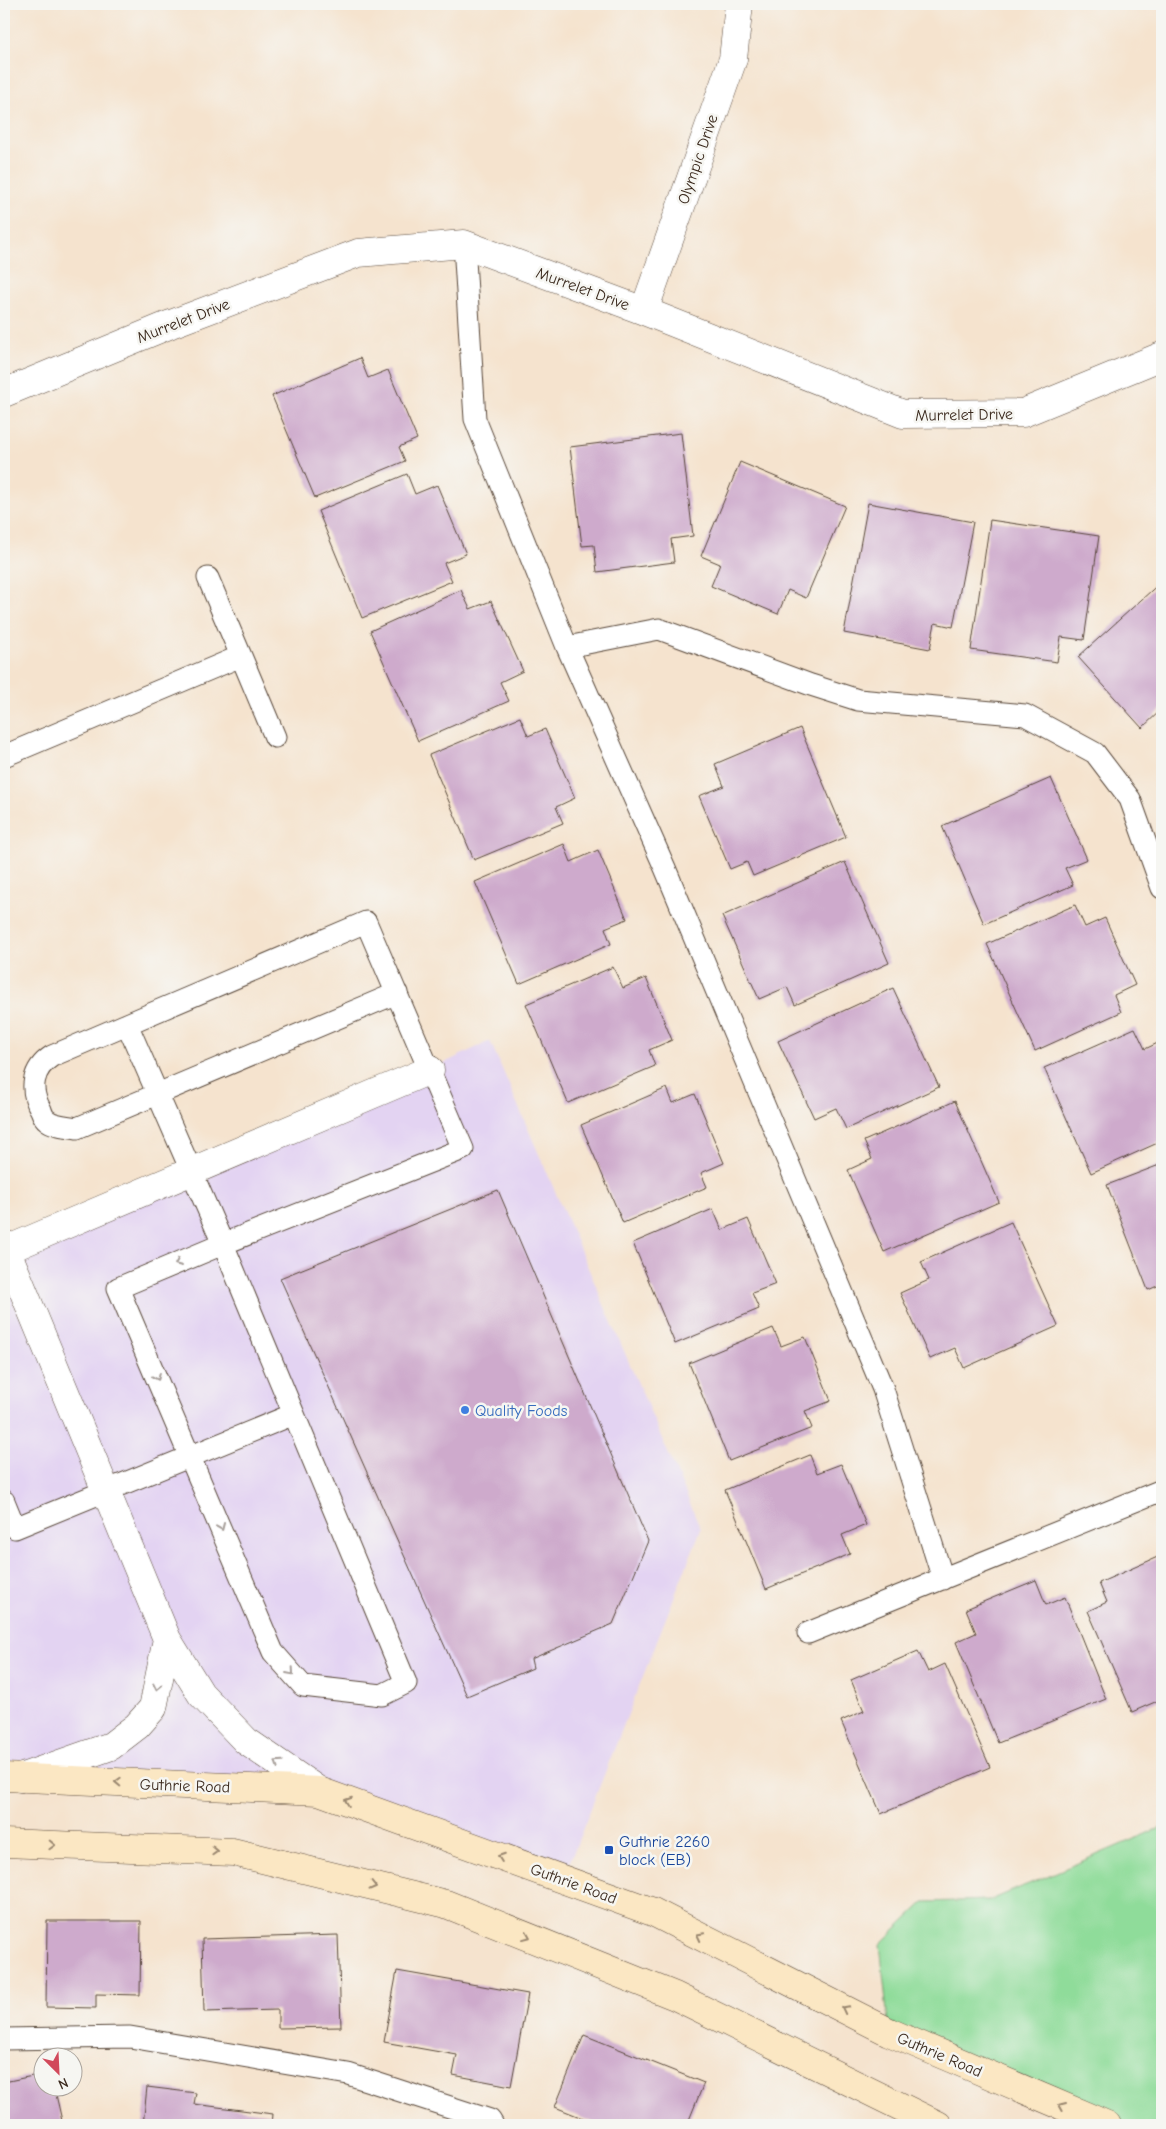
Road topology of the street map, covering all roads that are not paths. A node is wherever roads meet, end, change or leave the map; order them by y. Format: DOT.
graph roads {
  1 [pos="739,4"];
  2 [pos="464,244"];
  3 [pos="644,311"];
  4 [pos="1162,356"];
  5 [pos="4,393"];
  6 [pos="208,578"];
  7 [pos="567,647"];
  8 [pos="241,656"];
  9 [pos="275,737"];
  10 [pos="4,756"];
  11 [pos="1162,888"];
  12 [pos="397,993"];
  13 [pos="126,1024"];
  14 [pos="430,1070"];
  15 [pos="156,1094"];
  16 [pos="190,1173"];
  17 [pos="223,1244"];
  18 [pos="4,1248"];
  19 [pos="294,1414"];
  20 [pos="191,1456"];
  21 [pos="1162,1490"];
  22 [pos="104,1491"];
  23 [pos="4,1501"];
  24 [pos="943,1579"];
  25 [pos="808,1633"];
  26 [pos="167,1639"];
  27 [pos="12,1778"];
  28 [pos="319,1790"];
  29 [pos="4,1843"];
  30 [pos="4,2039"];
  31 [pos="493,2125"];
  32 [pos="938,2125"];
  33 [pos="1107,2125"];
  1 -- 3 [label="street, Olympic Drive"];
  2 -- 3 [label="street, Murrelet Drive"];
  2 -- 5 [label="street, Murrelet Drive"];
  2 -- 7 [label="lane"];
  3 -- 4 [label="street, Murrelet Drive"];
  6 -- 8 [label="lane"];
  7 -- 11 [label="lane"];
  7 -- 24 [label="lane"];
  8 -- 9 [label="lane"];
  8 -- 10 [label="lane"];
  12 -- 13 [label="lane"];
  12 -- 14 [label="lane"];
  12 -- 15 [label="lane"];
  13 -- 15 [label="lane"];
  13 -- 15 [label="lane"];
  14 -- 16 [label="street"];
  14 -- 17 [label="lane"];
  15 -- 16 [label="lane"];
  16 -- 17 [label="lane"];
  16 -- 18 [label="street"];
  17 -- 19 [label="lane"];
  17 -- 20 [label="lane, one-way"];
  18 -- 22 [label="street"];
  19 -- 20 [label="lane"];
  20 -- 19 [label="lane, one-way"];
  20 -- 22 [label="lane"];
  21 -- 24 [label="lane"];
  22 -- 23 [label="lane"];
  22 -- 26 [label="street"];
  24 -- 25 [label="lane"];
  26 -- 27 [label="street, one-way"];
  28 -- 26 [label="street, one-way"];
  28 -- 27 [label="main road, Guthrie Road, one-way"];
  33 -- 28 [label="main road, Guthrie Road, one-way"];
  29 -- 32 [label="main road, one-way"];
  30 -- 31 [label="lane"];
}
